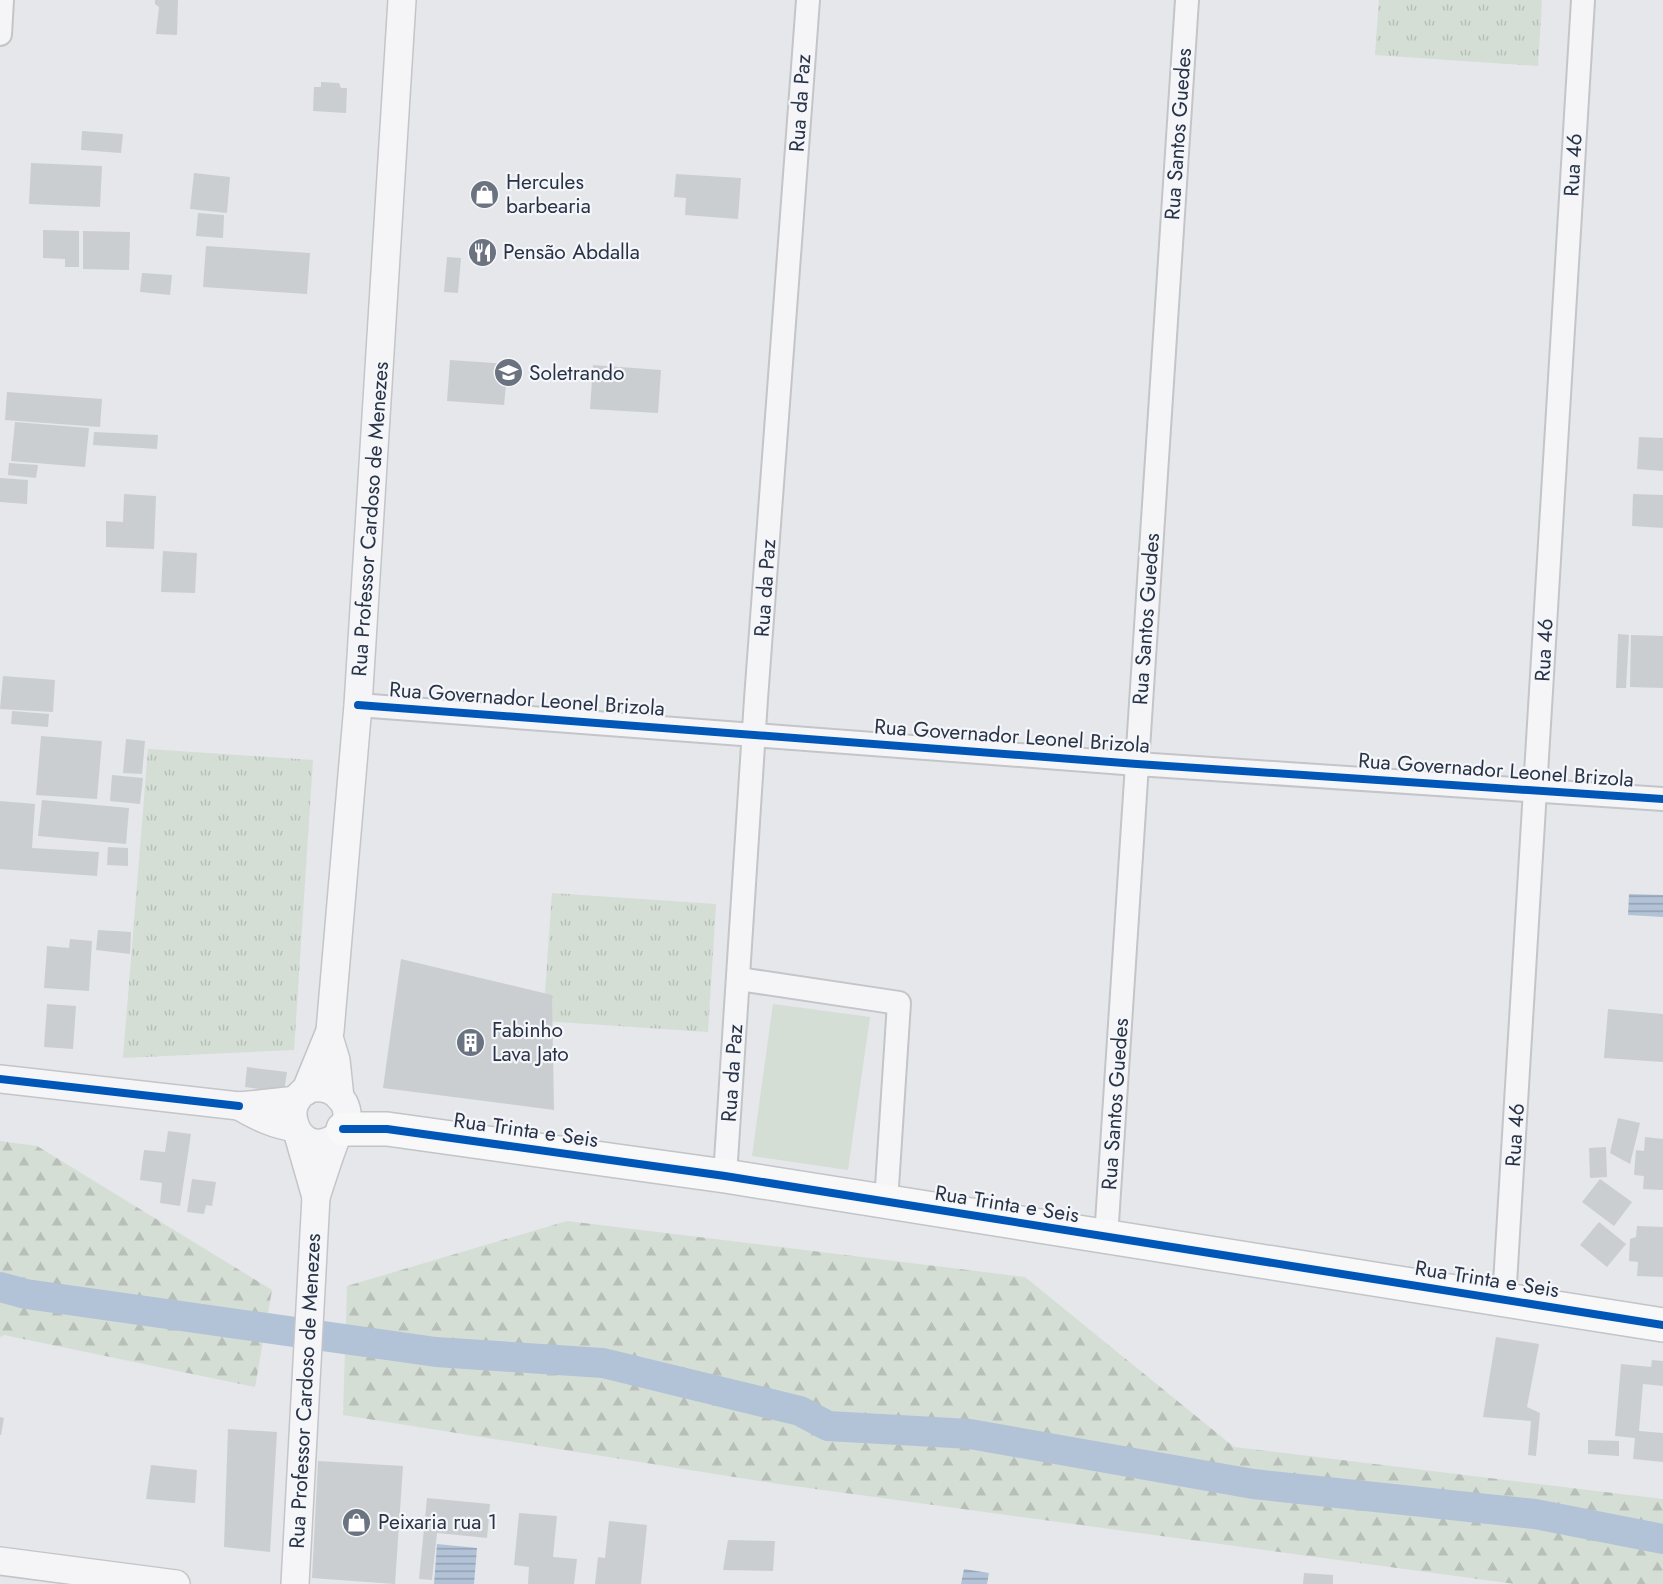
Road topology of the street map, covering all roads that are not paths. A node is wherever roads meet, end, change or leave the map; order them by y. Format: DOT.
graph roads {
  1 [pos="2,0"];
  2 [pos="402,0"];
  3 [pos="808,0"];
  4 [pos="1187,0"];
  5 [pos="1583,0"];
  6 [pos="0,34"];
  7 [pos="358,705"];
  8 [pos="754,734"];
  9 [pos="1137,764"];
  10 [pos="1536,792"];
  11 [pos="1663,799"];
  12 [pos="739,979"];
  13 [pos="329,1036"];
  14 [pos="0,1079"];
  15 [pos="301,1096"];
  16 [pos="239,1106"];
  17 [pos="340,1121"];
  18 [pos="296,1130"];
  19 [pos="725,1176"];
  20 [pos="316,1197"];
  21 [pos="886,1202"];
  22 [pos="1106,1238"];
  23 [pos="1504,1300"];
  24 [pos="1663,1325"];
  25 [pos="0,1561"];
  26 [pos="176,1584"];
  27 [pos="295,1584"];
  1 -- 6 [label="street"];
  2 -- 7 [label="street, Rua Professor Cardoso de Menezes"];
  3 -- 8 [label="street, Rua da Paz"];
  4 -- 9 [label="street, Rua Santos Guedes"];
  5 -- 10 [label="street, Rua 46"];
  7 -- 8 [label="street, Rua Governador Leonel Brizola"];
  7 -- 13 [label="street, Rua Professor Cardoso de Menezes"];
  8 -- 9 [label="street, Rua Governador Leonel Brizola"];
  8 -- 12 [label="street, Rua da Paz"];
  9 -- 10 [label="street, Rua Governador Leonel Brizola"];
  9 -- 22 [label="street, Rua Santos Guedes"];
  10 -- 11 [label="street, Rua Governador Leonel Brizola"];
  10 -- 23 [label="street, Rua 46"];
  12 -- 19 [label="street, Rua da Paz"];
  12 -- 21 [label="street"];
  13 -- 15 [label="street, Rua Professor Cardoso de Menezes"];
  13 -- 17 [label="street, Rua Professor Cardoso de Menezes"];
  14 -- 16 [label="street"];
  15 -- 16 [label="street"];
  15 -- 17 [label="street"];
  15 -- 18 [label="street, Rua Professor Cardoso de Menezes"];
  16 -- 18 [label="street"];
  17 -- 18 [label="street"];
  17 -- 19 [label="main road, Rua Trinta e Seis"];
  17 -- 20 [label="street, Rua Professor Cardoso de Menezes"];
  18 -- 20 [label="street, Rua Professor Cardoso de Menezes"];
  19 -- 21 [label="main road, Rua Trinta e Seis"];
  20 -- 27 [label="street, Rua Professor Cardoso de Menezes"];
  21 -- 22 [label="main road, Rua Trinta e Seis"];
  22 -- 23 [label="main road, Rua Trinta e Seis"];
  23 -- 24 [label="main road, Rua Trinta e Seis"];
  25 -- 26 [label="street"];
}
